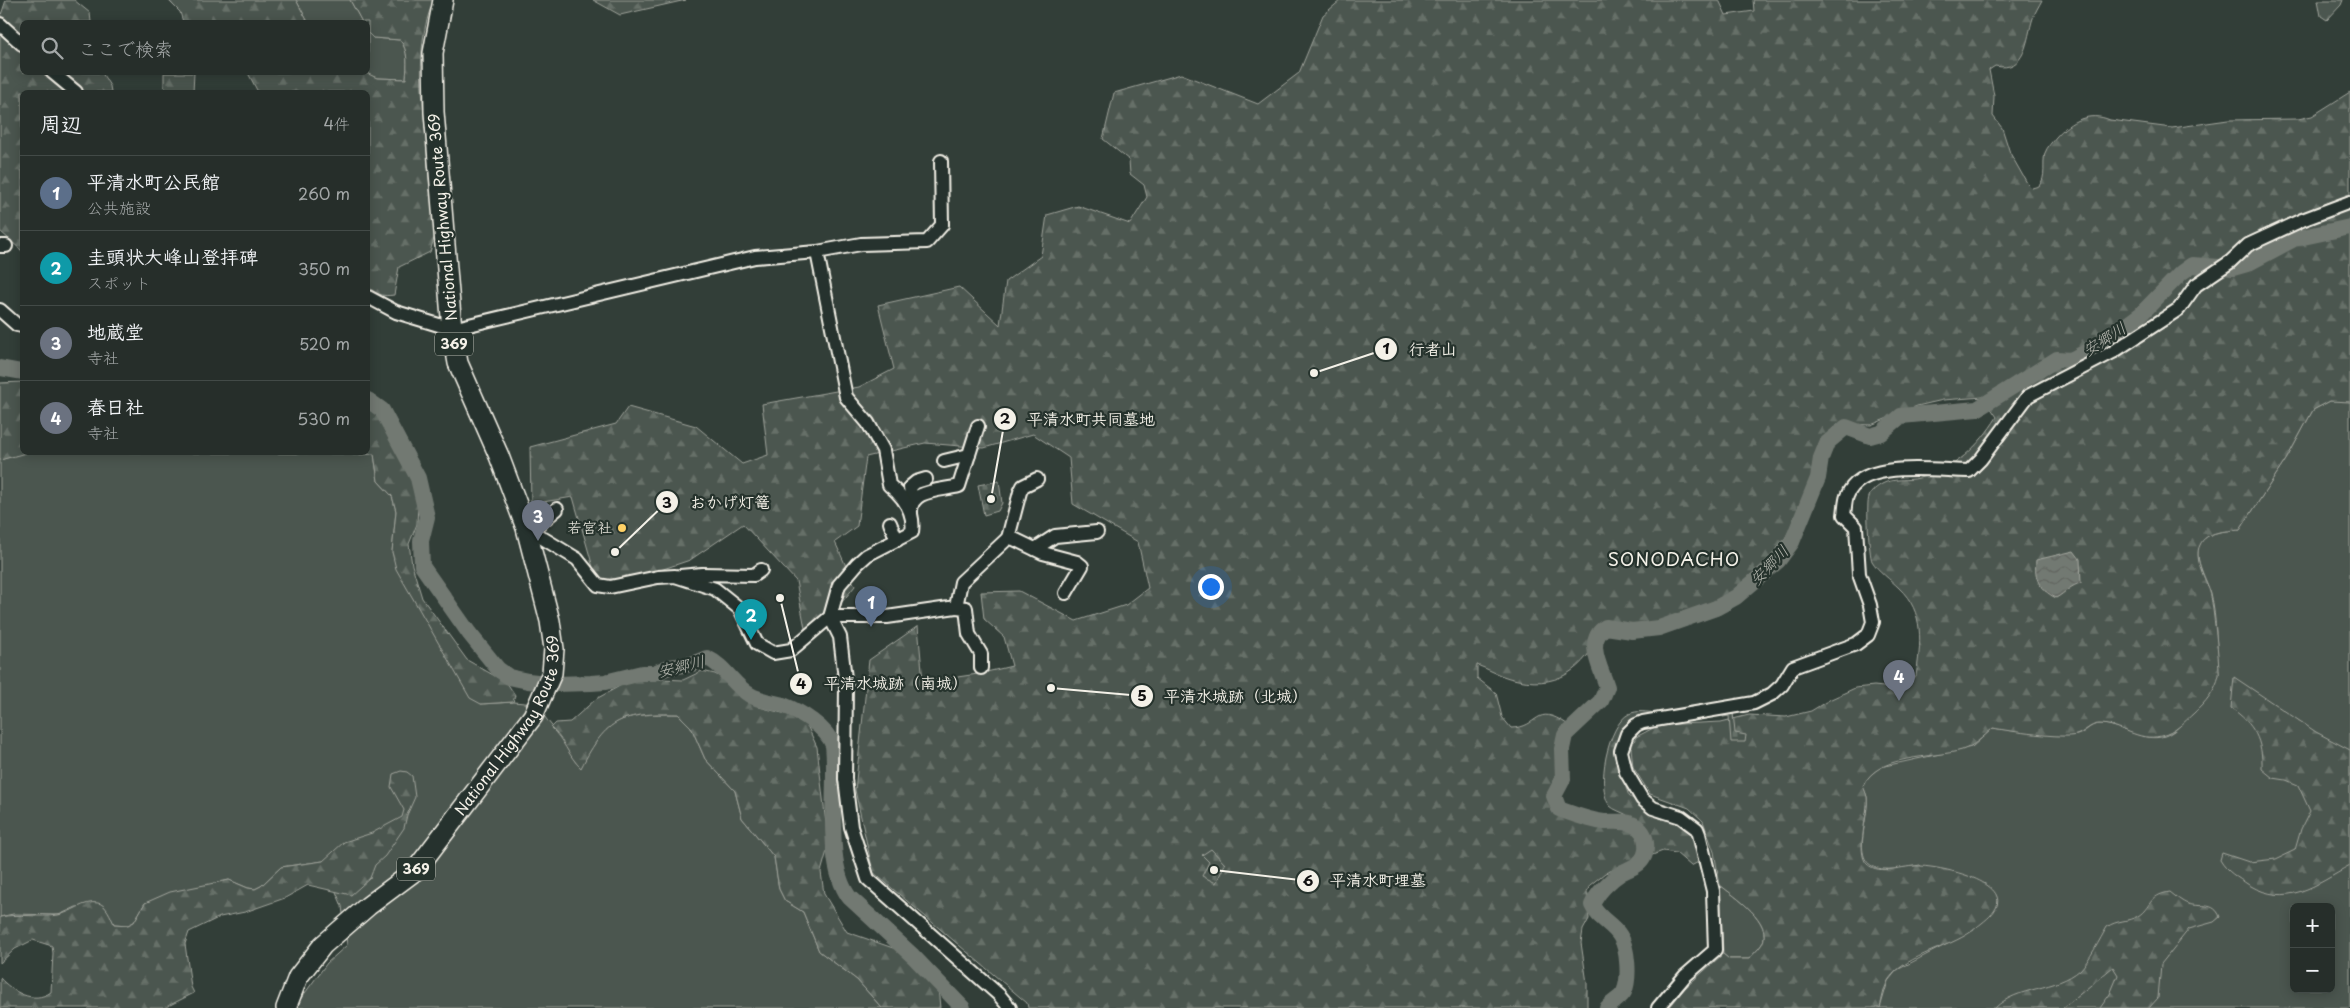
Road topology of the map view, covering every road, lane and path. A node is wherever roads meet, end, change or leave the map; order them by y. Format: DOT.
graph roads {
  1 [pos="443,0"];
  2 [pos="0,24"];
  3 [pos="20,42"];
  4 [pos="56,75"];
  5 [pos="74,90"];
  6 [pos="941,161"];
  7 [pos="2350,202"];
  8 [pos="817,252"];
  9 [pos="370,299"];
  10 [pos="0,310"];
  11 [pos="20,326"];
  12 [pos="452,329"];
  13 [pos="978,426"];
  14 [pos="969,455"];
  15 [pos="944,461"];
  16 [pos="926,479"];
  17 [pos="1037,479"];
  18 [pos="912,507"];
  19 [pos="556,509"];
  20 [pos="890,523"];
  21 [pos="526,528"];
  22 [pos="1097,532"];
  23 [pos="1008,538"];
  24 [pos="897,540"];
  25 [pos="1035,549"];
  26 [pos="761,570"];
  27 [pos="675,576"];
  28 [pos="1066,593"];
  29 [pos="956,606"];
  30 [pos="830,617"];
  31 [pos="981,668"];
  32 [pos="286,1008"];
  33 [pos="1010,1008"];
  34 [pos="1658,1008"];
  1 -- 12 [label="highway, National Highway Route 369 / 369"];
  2 -- 3 [label="street"];
  4 -- 5 [label="street"];
  6 -- 8 [label="street"];
  7 -- 34 [label="street"];
  8 -- 12 [label="street"];
  8 -- 18 [label="street"];
  9 -- 12 [label="street"];
  10 -- 11 [label="street"];
  12 -- 21 [label="highway, National Highway Route 369 / 369"];
  13 -- 14 [label="street"];
  14 -- 15 [label="street"];
  14 -- 18 [label="street"];
  16 -- 18 [label="street"];
  17 -- 23 [label="street"];
  18 -- 24 [label="street"];
  19 -- 21 [label="street"];
  20 -- 24 [label="street"];
  21 -- 27 [label="street"];
  21 -- 32 [label="highway, National Highway Route 369 / 369"];
  22 -- 25 [label="street"];
  23 -- 25 [label="street"];
  23 -- 29 [label="street"];
  24 -- 30 [label="street"];
  25 -- 28 [label="street"];
  26 -- 27 [label="street"];
  27 -- 30 [label="street"];
  29 -- 30 [label="street"];
  29 -- 31 [label="street"];
  30 -- 33 [label="street"];
}
